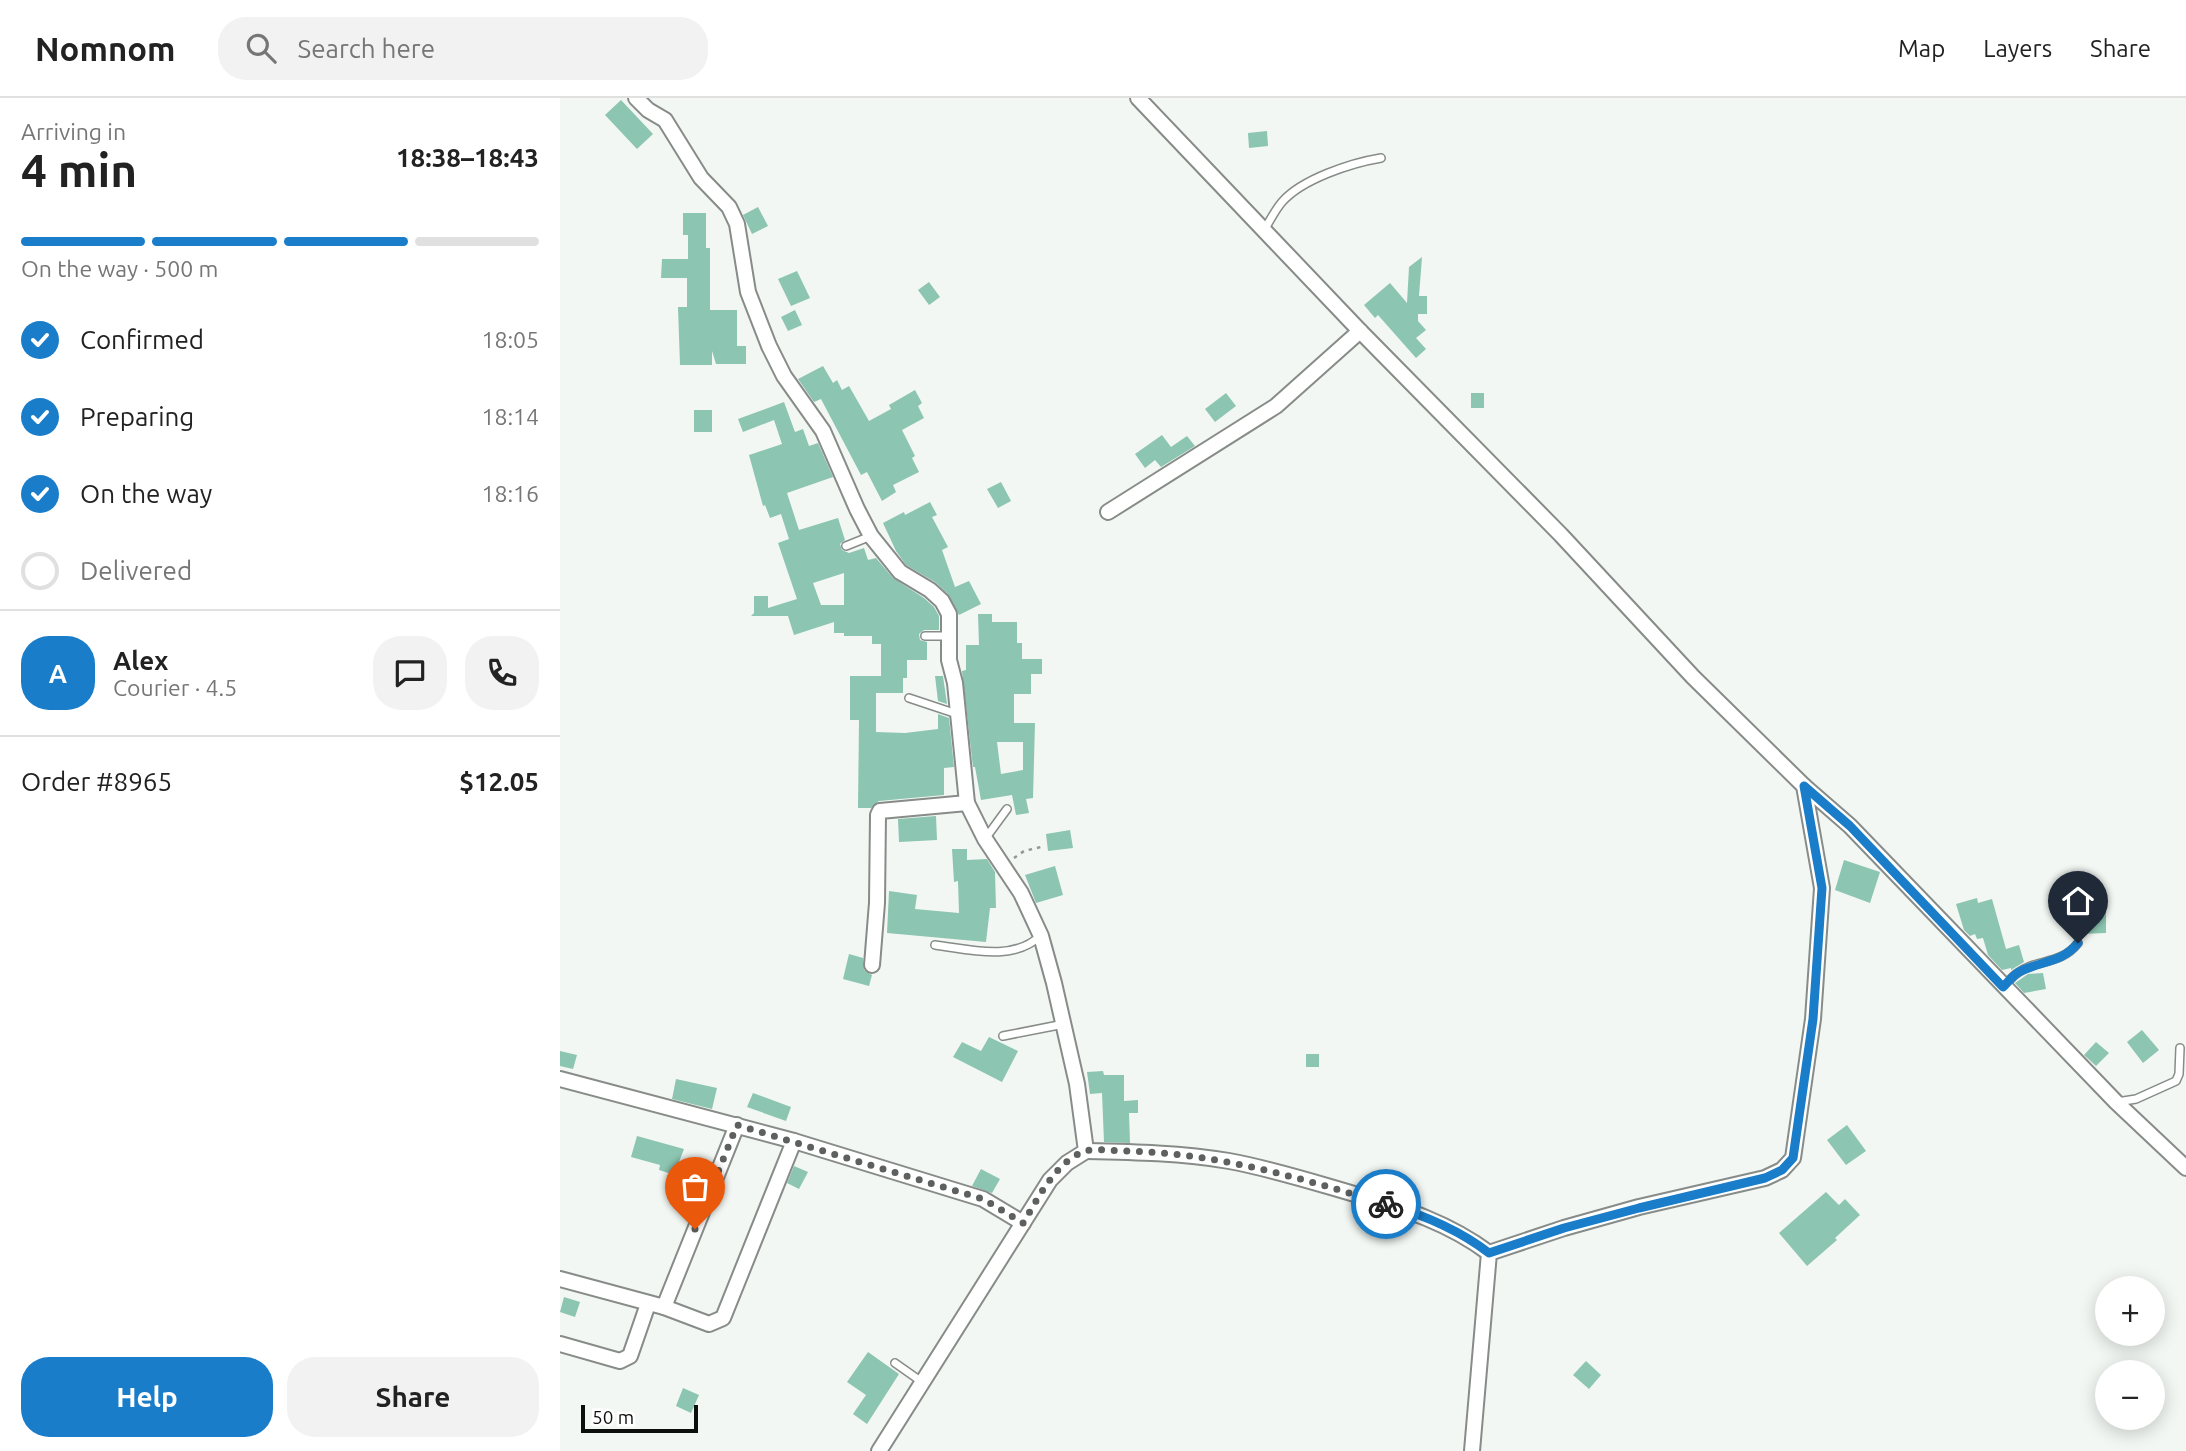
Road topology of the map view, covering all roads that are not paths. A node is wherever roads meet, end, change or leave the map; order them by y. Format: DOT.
graph roads {
  1 [pos="636,98"];
  2 [pos="1138,98"];
  3 [pos="1381,158"];
  4 [pos="1264,230"];
  5 [pos="1360,331"];
  6 [pos="1108,512"];
  7 [pos="871,536"];
  8 [pos="846,546"];
  9 [pos="925,636"];
  10 [pos="949,636"];
  11 [pos="909,698"];
  12 [pos="957,714"];
  13 [pos="1804,786"];
  14 [pos="967,803"];
  15 [pos="1007,809"];
  16 [pos="985,839"];
  17 [pos="1041,936"];
  18 [pos="2078,943"];
  19 [pos="935,945"];
  20 [pos="872,965"];
  21 [pos="2003,987"];
  22 [pos="1064,1024"];
  23 [pos="1003,1035"];
  24 [pos="2180,1048"];
  25 [pos="560,1079"];
  26 [pos="2116,1102"];
  27 [pos="737,1125"];
  28 [pos="794,1141"];
  29 [pos="1086,1151"];
  30 [pos="2186,1168"];
  31 [pos="1023,1223"];
  32 [pos="1489,1253"];
  33 [pos="560,1279"];
  34 [pos="648,1304"];
  35 [pos="664,1307"];
  36 [pos="560,1345"];
  37 [pos="895,1363"];
  38 [pos="922,1382"];
  39 [pos="879,1451"];
  40 [pos="1472,1451"];
  1 -- 7 [label="street"];
  2 -- 4 [label="street"];
  3 -- 4 [label="lane"];
  4 -- 5 [label="street"];
  5 -- 6 [label="street"];
  5 -- 13 [label="street"];
  7 -- 8 [label="lane"];
  7 -- 10 [label="street"];
  9 -- 10 [label="lane"];
  10 -- 12 [label="street"];
  11 -- 12 [label="lane"];
  12 -- 14 [label="street"];
  13 -- 21 [label="street"];
  13 -- 32 [label="street"];
  14 -- 16 [label="street"];
  14 -- 20 [label="street"];
  15 -- 16 [label="lane"];
  16 -- 17 [label="street"];
  17 -- 19 [label="lane"];
  17 -- 22 [label="street"];
  18 -- 21 [label="lane"];
  21 -- 26 [label="street"];
  22 -- 23 [label="lane"];
  22 -- 29 [label="street"];
  24 -- 26 [label="lane"];
  25 -- 27 [label="street"];
  26 -- 30 [label="street"];
  27 -- 28 [label="street"];
  27 -- 35 [label="street"];
  28 -- 31 [label="street"];
  28 -- 35 [label="street"];
  29 -- 31 [label="street"];
  29 -- 32 [label="street"];
  31 -- 38 [label="street"];
  32 -- 40 [label="street"];
  33 -- 34 [label="street"];
  34 -- 35 [label="street"];
  34 -- 36 [label="street"];
  37 -- 38 [label="lane"];
  38 -- 39 [label="street"];
}
